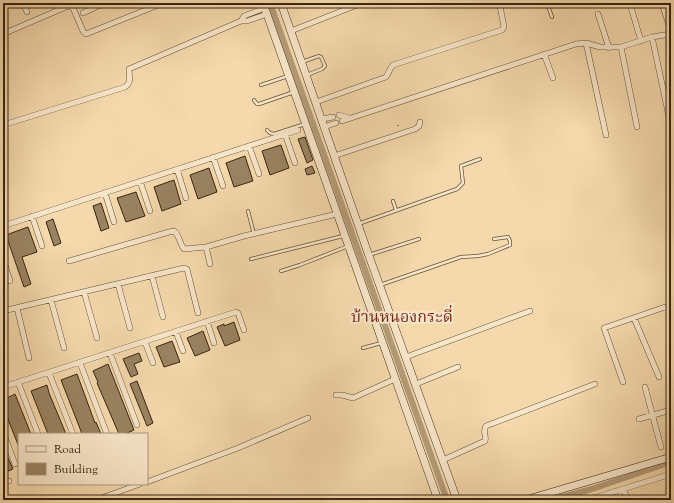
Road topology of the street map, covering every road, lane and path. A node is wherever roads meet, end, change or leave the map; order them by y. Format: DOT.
graph roads {
  1 [pos="23,3"];
  2 [pos="163,3"];
  3 [pos="281,3"];
  4 [pos="362,3"];
  5 [pos="512,3"];
  6 [pos="547,3"];
  7 [pos="662,3"];
  8 [pos="100,4"];
  9 [pos="630,4"];
  10 [pos="265,8"];
  11 [pos="27,12"];
  12 [pos="83,13"];
  13 [pos="598,14"];
  14 [pos="552,17"];
  15 [pos="291,31"];
  16 [pos="671,33"];
  17 [pos="3,34"];
  18 [pos="652,37"];
  19 [pos="641,40"];
  20 [pos="586,43"];
  21 [pos="621,47"];
  22 [pos="609,48"];
  23 [pos="544,54"];
  24 [pos="302,63"];
  25 [pos="289,75"];
  26 [pos="306,75"];
  27 [pos="553,78"];
  28 [pos="261,85"];
  29 [pos="294,92"];
  30 [pos="254,100"];
  31 [pos="316,102"];
  32 [pos="669,117"];
  33 [pos="350,118"];
  34 [pos="322,119"];
  35 [pos="342,121"];
  36 [pos="420,122"];
  37 [pos="306,124"];
  38 [pos="336,124"];
  39 [pos="3,125"];
  40 [pos="637,127"];
  41 [pos="324,128"];
  42 [pos="267,130"];
  43 [pos="298,130"];
  44 [pos="285,134"];
  45 [pos="606,135"];
  46 [pos="249,146"];
  47 [pos="334,156"];
  48 [pos="213,157"];
  49 [pos="480,159"];
  50 [pos="295,163"];
  51 [pos="177,169"];
  52 [pos="259,174"];
  53 [pos="140,181"];
  54 [pos="223,186"];
  55 [pos="104,193"];
  56 [pos="186,198"];
  57 [pos="393,201"];
  58 [pos="396,210"];
  59 [pos="150,211"];
  60 [pos="248,212"];
  61 [pos="337,214"];
  62 [pos="32,216"];
  63 [pos="114,222"];
  64 [pos="358,224"];
  65 [pos="3,226"];
  66 [pos="254,234"];
  67 [pos="345,236"];
  68 [pos="419,238"];
  69 [pos="494,239"];
  70 [pos="42,246"];
  71 [pos="206,246"];
  72 [pos="348,246"];
  73 [pos="369,256"];
  74 [pos="3,259"];
  75 [pos="250,259"];
  76 [pos="69,261"];
  77 [pos="210,264"];
  78 [pos="281,271"];
  79 [pos="152,276"];
  80 [pos="10,281"];
  81 [pos="118,284"];
  82 [pos="380,285"];
  83 [pos="84,292"];
  84 [pos="51,300"];
  85 [pos="669,305"];
  86 [pos="17,308"];
  87 [pos="3,311"];
  88 [pos="530,311"];
  89 [pos="198,313"];
  90 [pos="671,314"];
  91 [pos="410,315"];
  92 [pos="163,317"];
  93 [pos="634,318"];
  94 [pos="393,320"];
  95 [pos="207,322"];
  96 [pos="130,328"];
  97 [pos="244,330"];
  98 [pos="176,332"];
  99 [pos="96,338"];
  100 [pos="144,342"];
  101 [pos="214,343"];
  102 [pos="382,343"];
  103 [pos="64,348"];
  104 [pos="363,348"];
  105 [pos="183,351"];
  106 [pos="110,353"];
  107 [pos="406,357"];
  108 [pos="30,358"];
  109 [pos="80,363"];
  110 [pos="153,363"];
  111 [pos="458,367"];
  112 [pos="49,373"];
  113 [pos="659,376"];
  114 [pos="395,379"];
  115 [pos="18,382"];
  116 [pos="623,382"];
  117 [pos="416,384"];
  118 [pos="595,384"];
  119 [pos="3,387"];
  120 [pos="645,387"];
  121 [pos="336,395"];
  122 [pos="671,410"];
  123 [pos="652,416"];
  124 [pos="308,418"];
  125 [pos="639,419"];
  126 [pos="137,425"];
  127 [pos="3,432"];
  128 [pos="38,433"];
  129 [pos="73,433"];
  130 [pos="107,433"];
  131 [pos="661,447"];
  132 [pos="671,457"];
  133 [pos="443,460"];
  134 [pos="15,464"];
  135 [pos="671,474"];
  136 [pos="9,481"];
  137 [pos="148,482"];
  138 [pos="3,483"];
  139 [pos="137,485"];
  140 [pos="624,489"];
  141 [pos="96,500"];
  142 [pos="438,500"];
  143 [pos="457,500"];
  144 [pos="525,500"];
  145 [pos="588,500"];
  146 [pos="627,500"];
  1 -- 11 [label="street"];
  2 -- 17 [label="street"];
  3 -- 15 [label="street"];
  4 -- 15 [label="street"];
  5 -- 31 [label="street"];
  6 -- 14 [label="lane"];
  7 -- 16 [label="street"];
  8 -- 12 [label="street"];
  9 -- 19 [label="street"];
  10 -- 25 [label="street"];
  10 -- 39 [label="street"];
  13 -- 22 [label="street"];
  15 -- 24 [label="street"];
  16 -- 18 [label="street"];
  18 -- 19 [label="street"];
  18 -- 32 [label="street"];
  19 -- 21 [label="street"];
  20 -- 22 [label="street"];
  20 -- 23 [label="street"];
  20 -- 45 [label="street"];
  21 -- 22 [label="street"];
  21 -- 40 [label="street"];
  23 -- 27 [label="street"];
  23 -- 33 [label="street"];
  24 -- 26 [label="street"];
  24 -- 26 [label="lane"];
  25 -- 28 [label="lane"];
  25 -- 29 [label="street"];
  26 -- 31 [label="street"];
  29 -- 30 [label="lane"];
  29 -- 37 [label="street"];
  31 -- 34 [label="street"];
  33 -- 34 [label="street"];
  33 -- 35 [label="street"];
  34 -- 41 [label="street"];
  36 -- 47 [label="street"];
  37 -- 42 [label="lane"];
  37 -- 61 [label="street"];
  38 -- 41 [label="street"];
  41 -- 47 [label="street"];
  43 -- 44 [label="street"];
  44 -- 46 [label="street"];
  44 -- 50 [label="street"];
  46 -- 48 [label="street"];
  46 -- 52 [label="street"];
  47 -- 64 [label="street"];
  48 -- 51 [label="street"];
  48 -- 54 [label="street"];
  49 -- 58 [label="lane"];
  51 -- 53 [label="street"];
  51 -- 56 [label="street"];
  53 -- 55 [label="street"];
  53 -- 59 [label="street"];
  55 -- 62 [label="street"];
  55 -- 63 [label="street"];
  57 -- 58 [label="lane"];
  58 -- 64 [label="lane"];
  60 -- 66 [label="lane"];
  61 -- 66 [label="street"];
  61 -- 67 [label="street"];
  62 -- 65 [label="street"];
  62 -- 70 [label="street"];
  64 -- 73 [label="street"];
  66 -- 71 [label="street"];
  67 -- 72 [label="street"];
  67 -- 75 [label="lane"];
  68 -- 73 [label="lane"];
  69 -- 82 [label="lane"];
  71 -- 76 [label="street"];
  71 -- 77 [label="street"];
  72 -- 78 [label="lane"];
  72 -- 102 [label="street"];
  73 -- 82 [label="street"];
  74 -- 80 [label="street"];
  79 -- 81 [label="street"];
  79 -- 89 [label="street"];
  79 -- 92 [label="street"];
  81 -- 83 [label="street"];
  81 -- 96 [label="street"];
  82 -- 94 [label="street"];
  83 -- 84 [label="street"];
  83 -- 99 [label="street"];
  84 -- 86 [label="street"];
  84 -- 103 [label="street"];
  85 -- 90 [label="street"];
  85 -- 93 [label="street"];
  86 -- 87 [label="street"];
  86 -- 108 [label="street"];
  88 -- 107 [label="street"];
  91 -- 94 [label="lane"];
  93 -- 113 [label="street"];
  93 -- 116 [label="street"];
  94 -- 107 [label="street"];
  95 -- 97 [label="street"];
  95 -- 98 [label="street"];
  95 -- 101 [label="street"];
  98 -- 100 [label="street"];
  98 -- 105 [label="street"];
  100 -- 106 [label="street"];
  100 -- 110 [label="street"];
  102 -- 104 [label="lane"];
  102 -- 114 [label="street"];
  106 -- 109 [label="street"];
  106 -- 126 [label="street"];
  107 -- 117 [label="street"];
  109 -- 112 [label="street"];
  109 -- 130 [label="street"];
  111 -- 117 [label="street"];
  112 -- 115 [label="street"];
  112 -- 129 [label="street"];
  114 -- 121 [label="street"];
  114 -- 142 [label="street"];
  115 -- 119 [label="street"];
  115 -- 128 [label="street"];
  117 -- 133 [label="street"];
  118 -- 133 [label="street"];
  120 -- 123 [label="street"];
  122 -- 123 [label="street"];
  123 -- 125 [label="street"];
  123 -- 131 [label="street"];
  124 -- 137 [label="street"];
  127 -- 134 [label="street"];
  132 -- 144 [label="street"];
  133 -- 143 [label="street"];
  135 -- 140 [label="street"];
  136 -- 138 [label="street"];
  139 -- 141 [label="street"];
  140 -- 145 [label="street"];
  140 -- 146 [label="street"];
}
